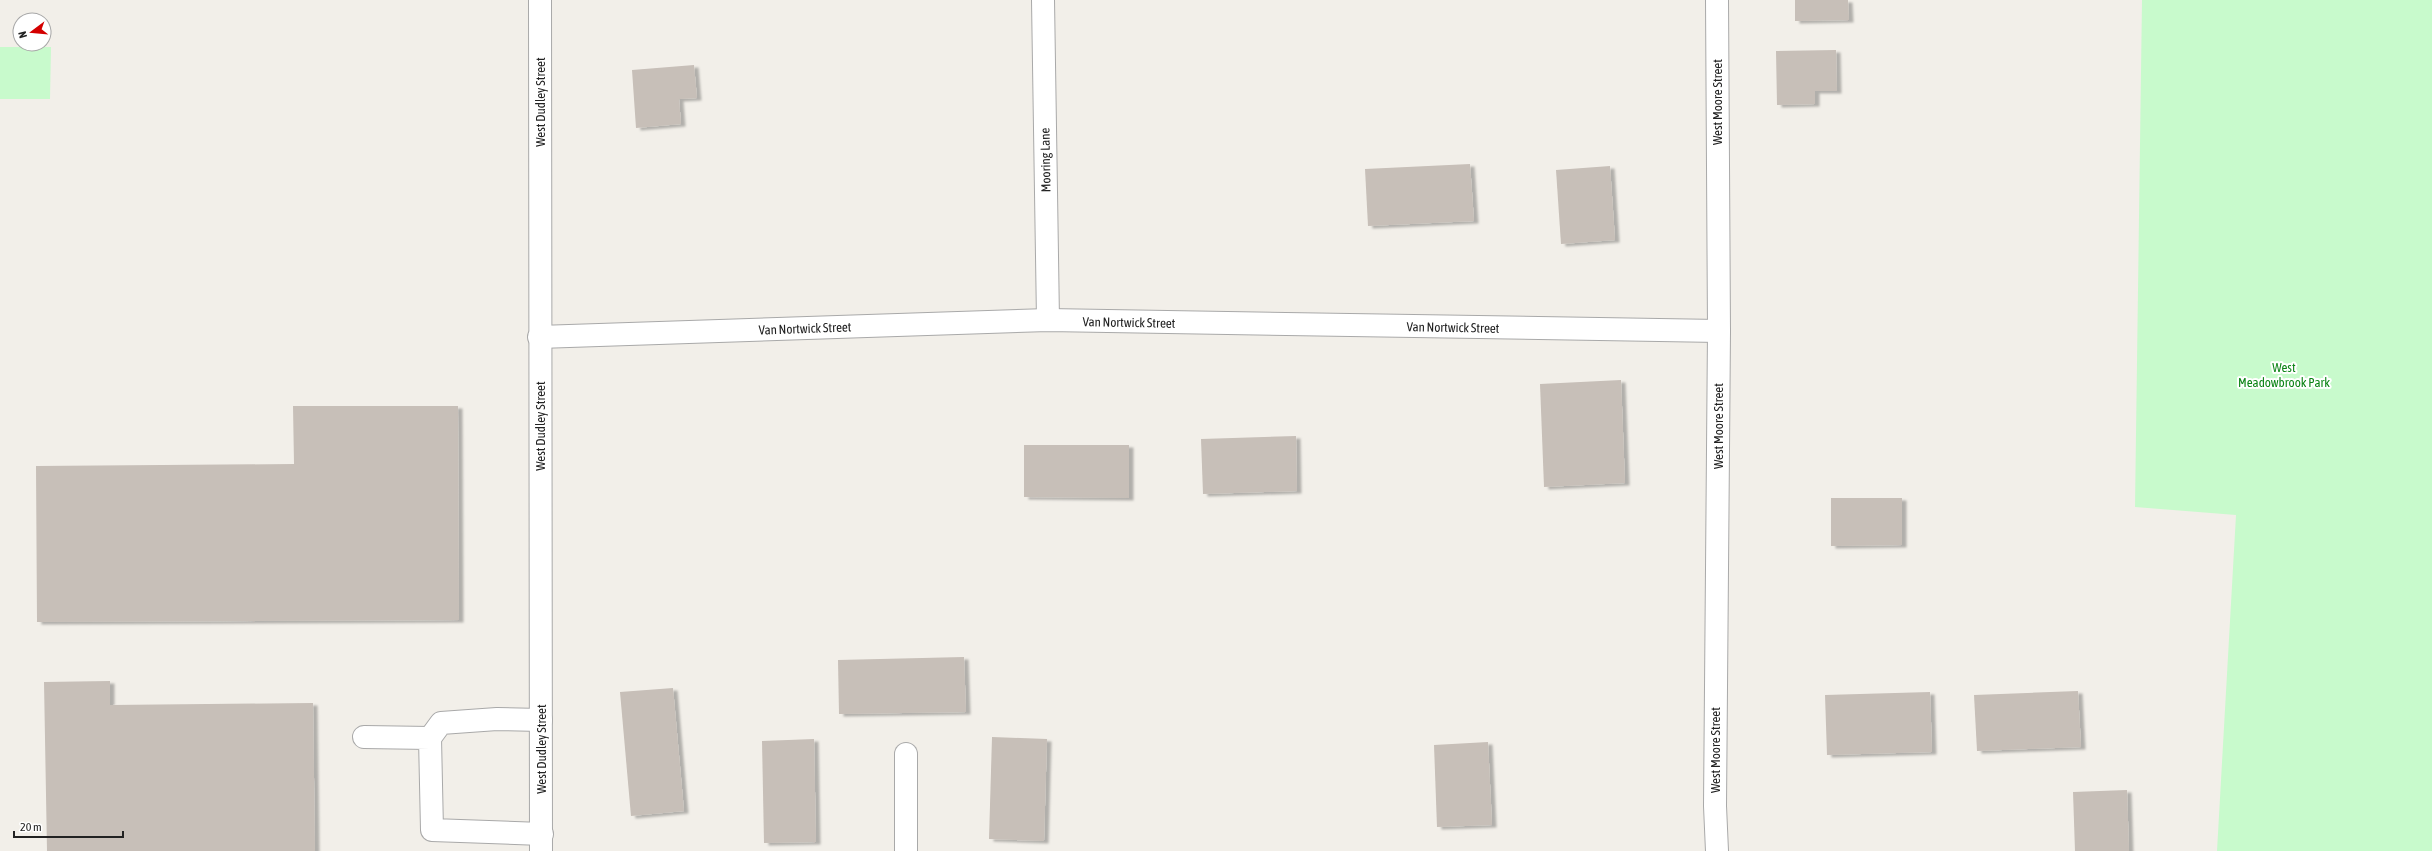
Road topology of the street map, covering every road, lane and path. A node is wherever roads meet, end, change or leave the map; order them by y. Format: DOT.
graph roads {
  1 [pos="540,0"];
  2 [pos="1043,0"];
  3 [pos="1717,0"];
  4 [pos="1048,320"];
  5 [pos="1719,331"];
  6 [pos="539,337"];
  7 [pos="541,720"];
  8 [pos="364,736"];
  9 [pos="430,738"];
  10 [pos="906,754"];
  11 [pos="541,842"];
  12 [pos="906,851"];
  13 [pos="1717,851"];
  1 -- 6 [label="street, West Dudley Street"];
  2 -- 4 [label="street, Mooring Lane"];
  3 -- 5 [label="street, West Moore Street"];
  4 -- 5 [label="street, Van Nortwick Street"];
  4 -- 6 [label="street, Van Nortwick Street"];
  5 -- 13 [label="street, West Moore Street"];
  6 -- 7 [label="street, West Dudley Street"];
  7 -- 9 [label="street"];
  7 -- 11 [label="street, West Dudley Street"];
  8 -- 9 [label="street"];
  9 -- 11 [label="street"];
  10 -- 12 [label="street"];
}
